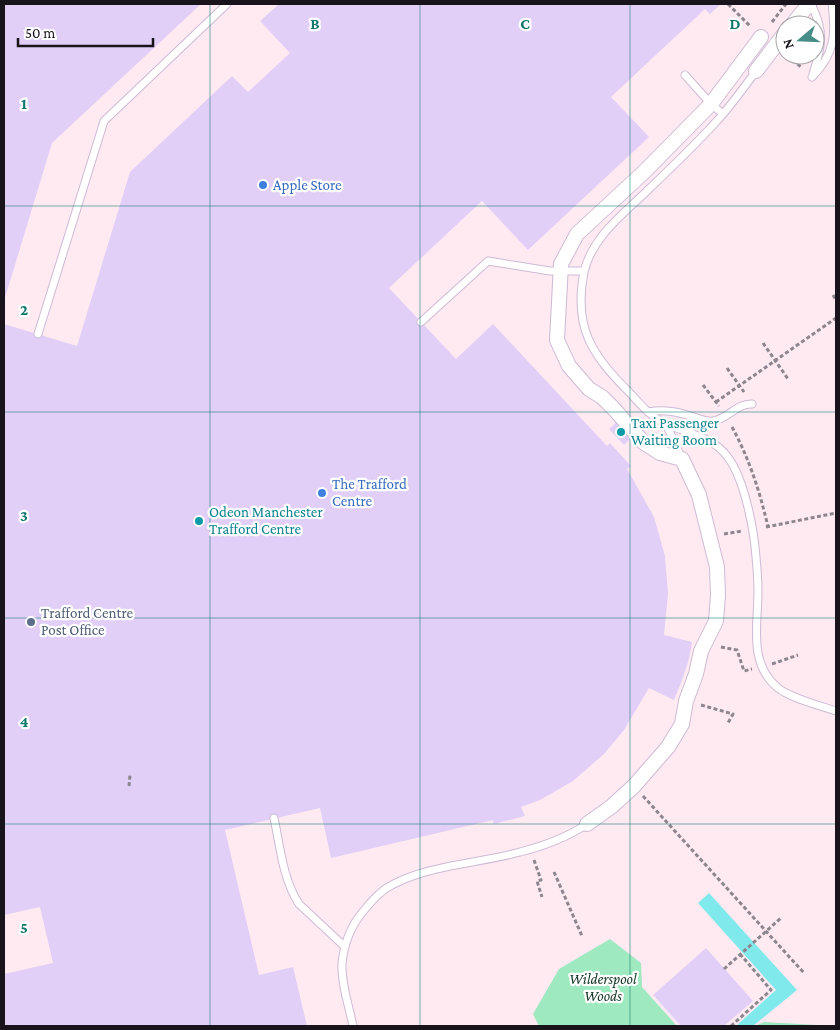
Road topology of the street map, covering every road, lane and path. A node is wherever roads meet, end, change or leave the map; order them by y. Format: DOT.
graph roads {
  1 [pos="227,4"];
  2 [pos="730,4"];
  3 [pos="810,4"];
  4 [pos="832,4"];
  5 [pos="801,15"];
  6 [pos="761,37"];
  7 [pos="775,46"];
  8 [pos="799,65"];
  9 [pos="756,71"];
  10 [pos="684,75"];
  11 [pos="812,77"];
  12 [pos="711,104"];
  13 [pos="723,114"];
  14 [pos="584,271"];
  15 [pos="560,272"];
  16 [pos="833,295"];
  17 [pos="836,300"];
  18 [pos="836,318"];
  19 [pos="421,322"];
  20 [pos="38,334"];
  21 [pos="763,343"];
  22 [pos="775,361"];
  23 [pos="727,368"];
  24 [pos="788,379"];
  25 [pos="703,385"];
  26 [pos="740,386"];
  27 [pos="716,402"];
  28 [pos="752,404"];
  29 [pos="648,412"];
  30 [pos="726,415"];
  31 [pos="666,424"];
  32 [pos="682,459"];
  33 [pos="836,513"];
  34 [pos="753,529"];
  35 [pos="709,537"];
  36 [pos="686,701"];
  37 [pos="836,711"];
  38 [pos="728,723"];
  39 [pos="130,775"];
  40 [pos="129,786"];
  41 [pos="634,786"];
  42 [pos="274,818"];
  43 [pos="587,824"];
  44 [pos="530,850"];
  45 [pos="554,872"];
  46 [pos="542,897"];
  47 [pos="782,917"];
  48 [pos="766,931"];
  49 [pos="582,936"];
  50 [pos="344,946"];
  51 [pos="741,953"];
  52 [pos="724,969"];
  53 [pos="804,973"];
  54 [pos="353,1026"];
  55 [pos="731,1026"];
  1 -- 20 [label="lane"];
  2 -- 6 [label="path"];
  3 -- 5 [label="street"];
  3 -- 11 [label="lane"];
  4 -- 11 [label="lane"];
  6 -- 12 [label="street"];
  7 -- 9 [label="street"];
  8 -- 11 [label="path"];
  9 -- 13 [label="lane"];
  10 -- 12 [label="lane"];
  12 -- 13 [label="lane"];
  12 -- 15 [label="street"];
  13 -- 14 [label="lane"];
  14 -- 15 [label="lane"];
  14 -- 29 [label="lane"];
  15 -- 19 [label="lane"];
  15 -- 32 [label="street"];
  16 -- 17 [label="path"];
  18 -- 22 [label="path"];
  21 -- 22 [label="path"];
  22 -- 24 [label="path"];
  22 -- 26 [label="path"];
  23 -- 26 [label="path"];
  25 -- 27 [label="path"];
  26 -- 27 [label="path"];
  26 -- 28 [label="path"];
  27 -- 30 [label="path"];
  28 -- 30 [label="lane"];
  29 -- 30 [label="lane"];
  29 -- 31 [label="lane"];
  31 -- 32 [label="lane"];
  31 -- 34 [label="lane"];
  32 -- 35 [label="street"];
  33 -- 34 [label="path"];
  34 -- 35 [label="path"];
  34 -- 37 [label="lane"];
  35 -- 36 [label="street"];
  36 -- 38 [label="path"];
  36 -- 41 [label="street"];
  39 -- 40 [label="path"];
  41 -- 43 [label="street"];
  41 -- 48 [label="path"];
  42 -- 50 [label="lane"];
  43 -- 44 [label="lane"];
  44 -- 46 [label="path"];
  44 -- 50 [label="lane"];
  45 -- 49 [label="path"];
  47 -- 48 [label="path"];
  48 -- 51 [label="path"];
  48 -- 53 [label="path"];
  50 -- 54 [label="lane"];
  51 -- 52 [label="path"];
  51 -- 55 [label="path"];
}
